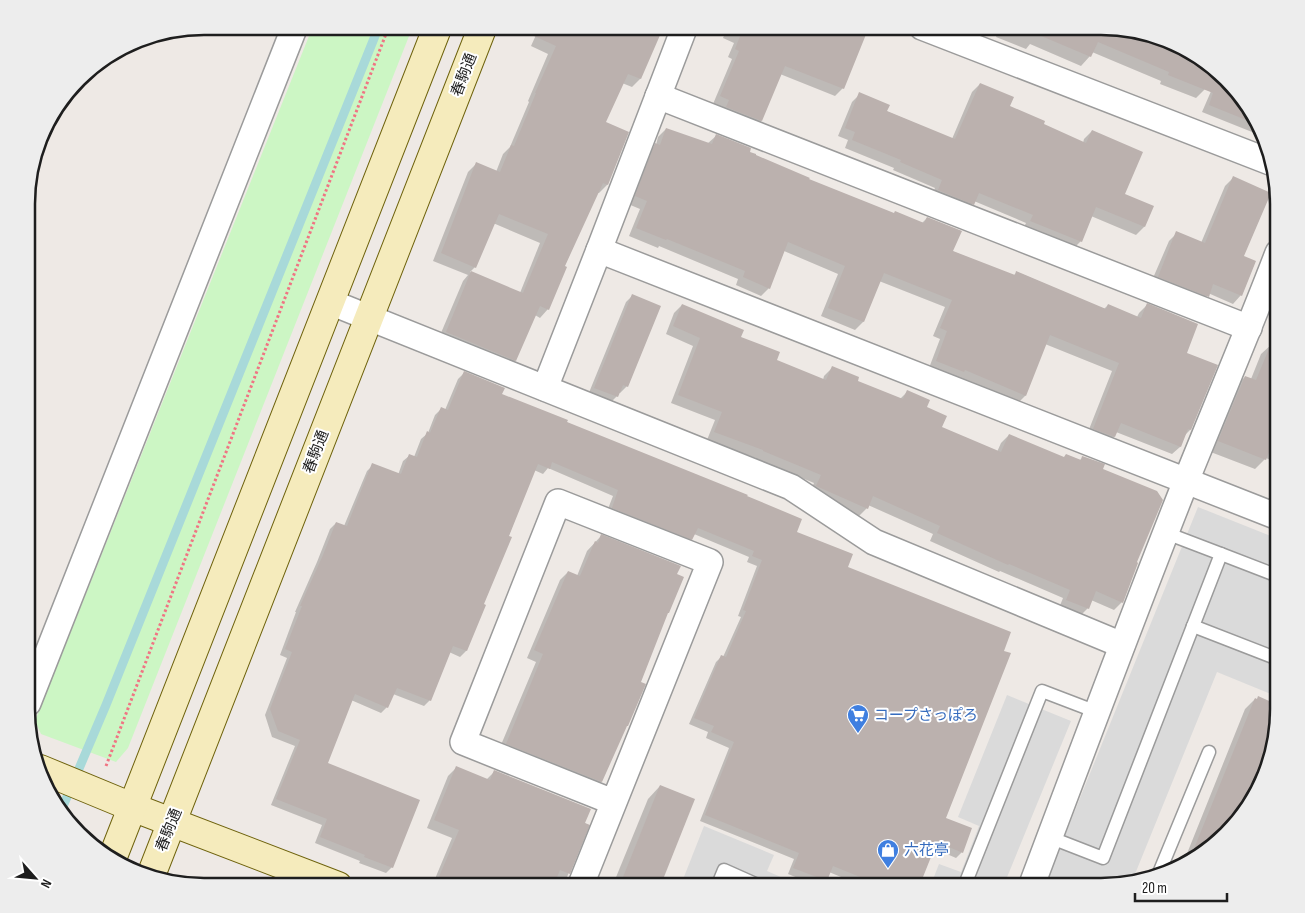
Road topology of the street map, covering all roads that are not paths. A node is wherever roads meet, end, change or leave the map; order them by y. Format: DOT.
graph roads {
  1 [pos="291,35"];
  2 [pos="434,35"];
  3 [pos="479,35"];
  4 [pos="682,35"];
  5 [pos="945,35"];
  6 [pos="658,96"];
  7 [pos="1264,160"];
  8 [pos="599,250"];
  9 [pos="1270,273"];
  10 [pos="330,302"];
  11 [pos="368,318"];
  12 [pos="1249,328"];
  13 [pos="545,388"];
  14 [pos="1186,480"];
  15 [pos="1270,515"];
  16 [pos="1166,533"];
  17 [pos="1220,554"];
  18 [pos="1270,573"];
  19 [pos="1193,626"];
  20 [pos="1122,645"];
  21 [pos="1270,656"];
  22 [pos="35,685"];
  23 [pos="1097,712"];
  24 [pos="1209,752"];
  25 [pos="47,772"];
  26 [pos="614,802"];
  27 [pos="132,807"];
  28 [pos="172,823"];
  29 [pos="1049,837"];
  30 [pos="114,853"];
  31 [pos="1162,867"];
  32 [pos="153,870"];
  33 [pos="317,878"];
  34 [pos="583,878"];
  35 [pos="721,878"];
  36 [pos="742,878"];
  37 [pos="968,878"];
  38 [pos="1033,878"];
  1 -- 22 [label="street"];
  2 -- 10 [label="street"];
  3 -- 11 [label="street, 春駒通"];
  4 -- 6 [label="street"];
  5 -- 7 [label="street"];
  6 -- 8 [label="street"];
  6 -- 12 [label="street"];
  8 -- 13 [label="street"];
  8 -- 14 [label="street"];
  9 -- 12 [label="street"];
  10 -- 11 [label="street"];
  10 -- 27 [label="street"];
  11 -- 13 [label="street"];
  11 -- 28 [label="street, 春駒通"];
  12 -- 14 [label="street"];
  13 -- 20 [label="street"];
  14 -- 15 [label="street"];
  14 -- 16 [label="street"];
  16 -- 17 [label="lane"];
  16 -- 20 [label="street"];
  17 -- 18 [label="lane"];
  17 -- 19 [label="lane"];
  19 -- 21 [label="lane"];
  19 -- 29 [label="lane"];
  20 -- 23 [label="street"];
  23 -- 29 [label="street"];
  23 -- 37 [label="lane"];
  24 -- 31 [label="lane"];
  25 -- 27 [label="street"];
  26 -- 26 [label="street"];
  26 -- 34 [label="street"];
  27 -- 28 [label="street"];
  27 -- 30 [label="street"];
  28 -- 32 [label="street, 春駒通"];
  28 -- 33 [label="street"];
  29 -- 38 [label="street"];
  35 -- 36 [label="lane"];
}
